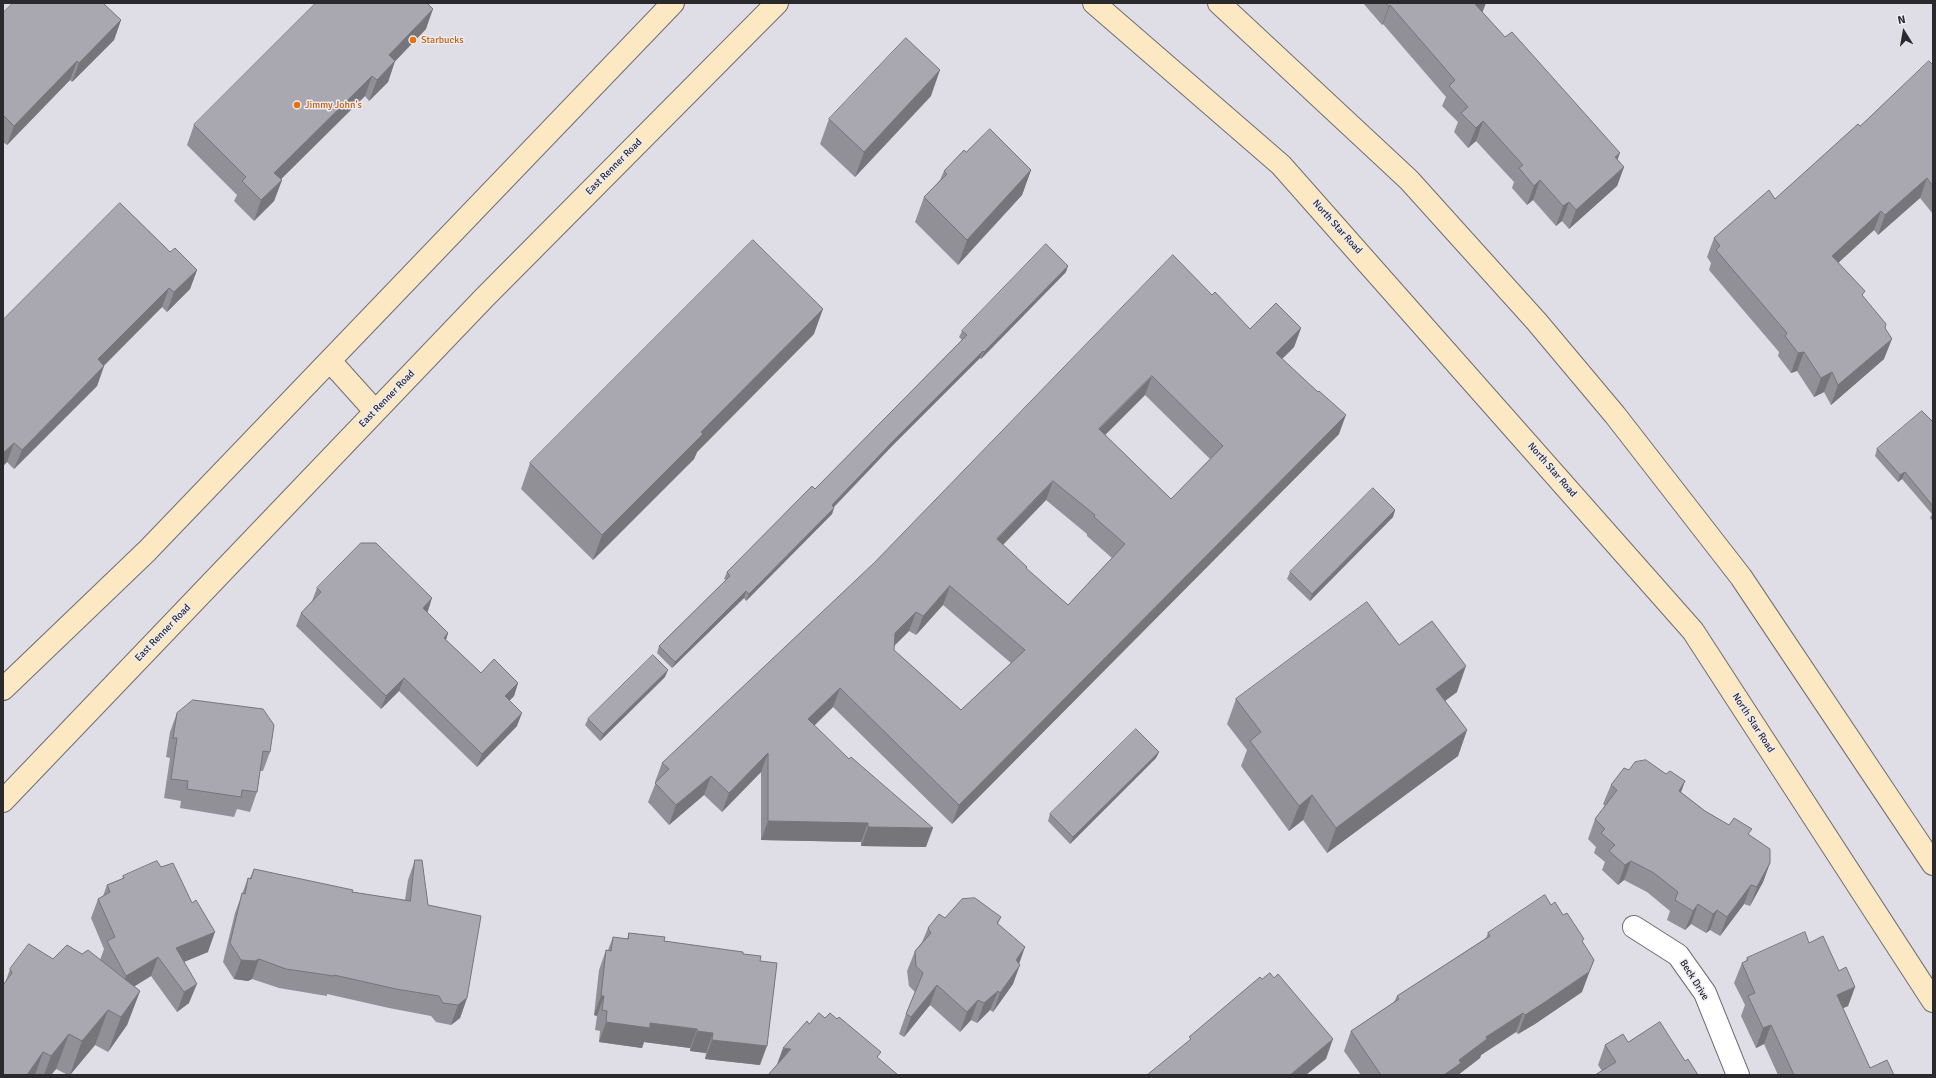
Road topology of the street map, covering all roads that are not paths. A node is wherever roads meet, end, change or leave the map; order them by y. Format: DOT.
graph roads {
  1 [pos="673,3"];
  2 [pos="777,3"];
  3 [pos="1094,3"];
  4 [pos="1219,3"];
  5 [pos="330,361"];
  6 [pos="375,411"];
  7 [pos="3,689"];
  8 [pos="3,801"];
  9 [pos="1933,864"];
  10 [pos="1634,927"];
  11 [pos="1933,1001"];
  12 [pos="1738,1075"];
  1 -- 5 [label="main road"];
  2 -- 6 [label="main road, East Renner Road"];
  3 -- 11 [label="main road, North Star Road"];
  4 -- 9 [label="main road"];
  5 -- 6 [label="main road"];
  5 -- 7 [label="main road"];
  6 -- 8 [label="main road, East Renner Road"];
  10 -- 12 [label="street, Beck Drive"];
}
